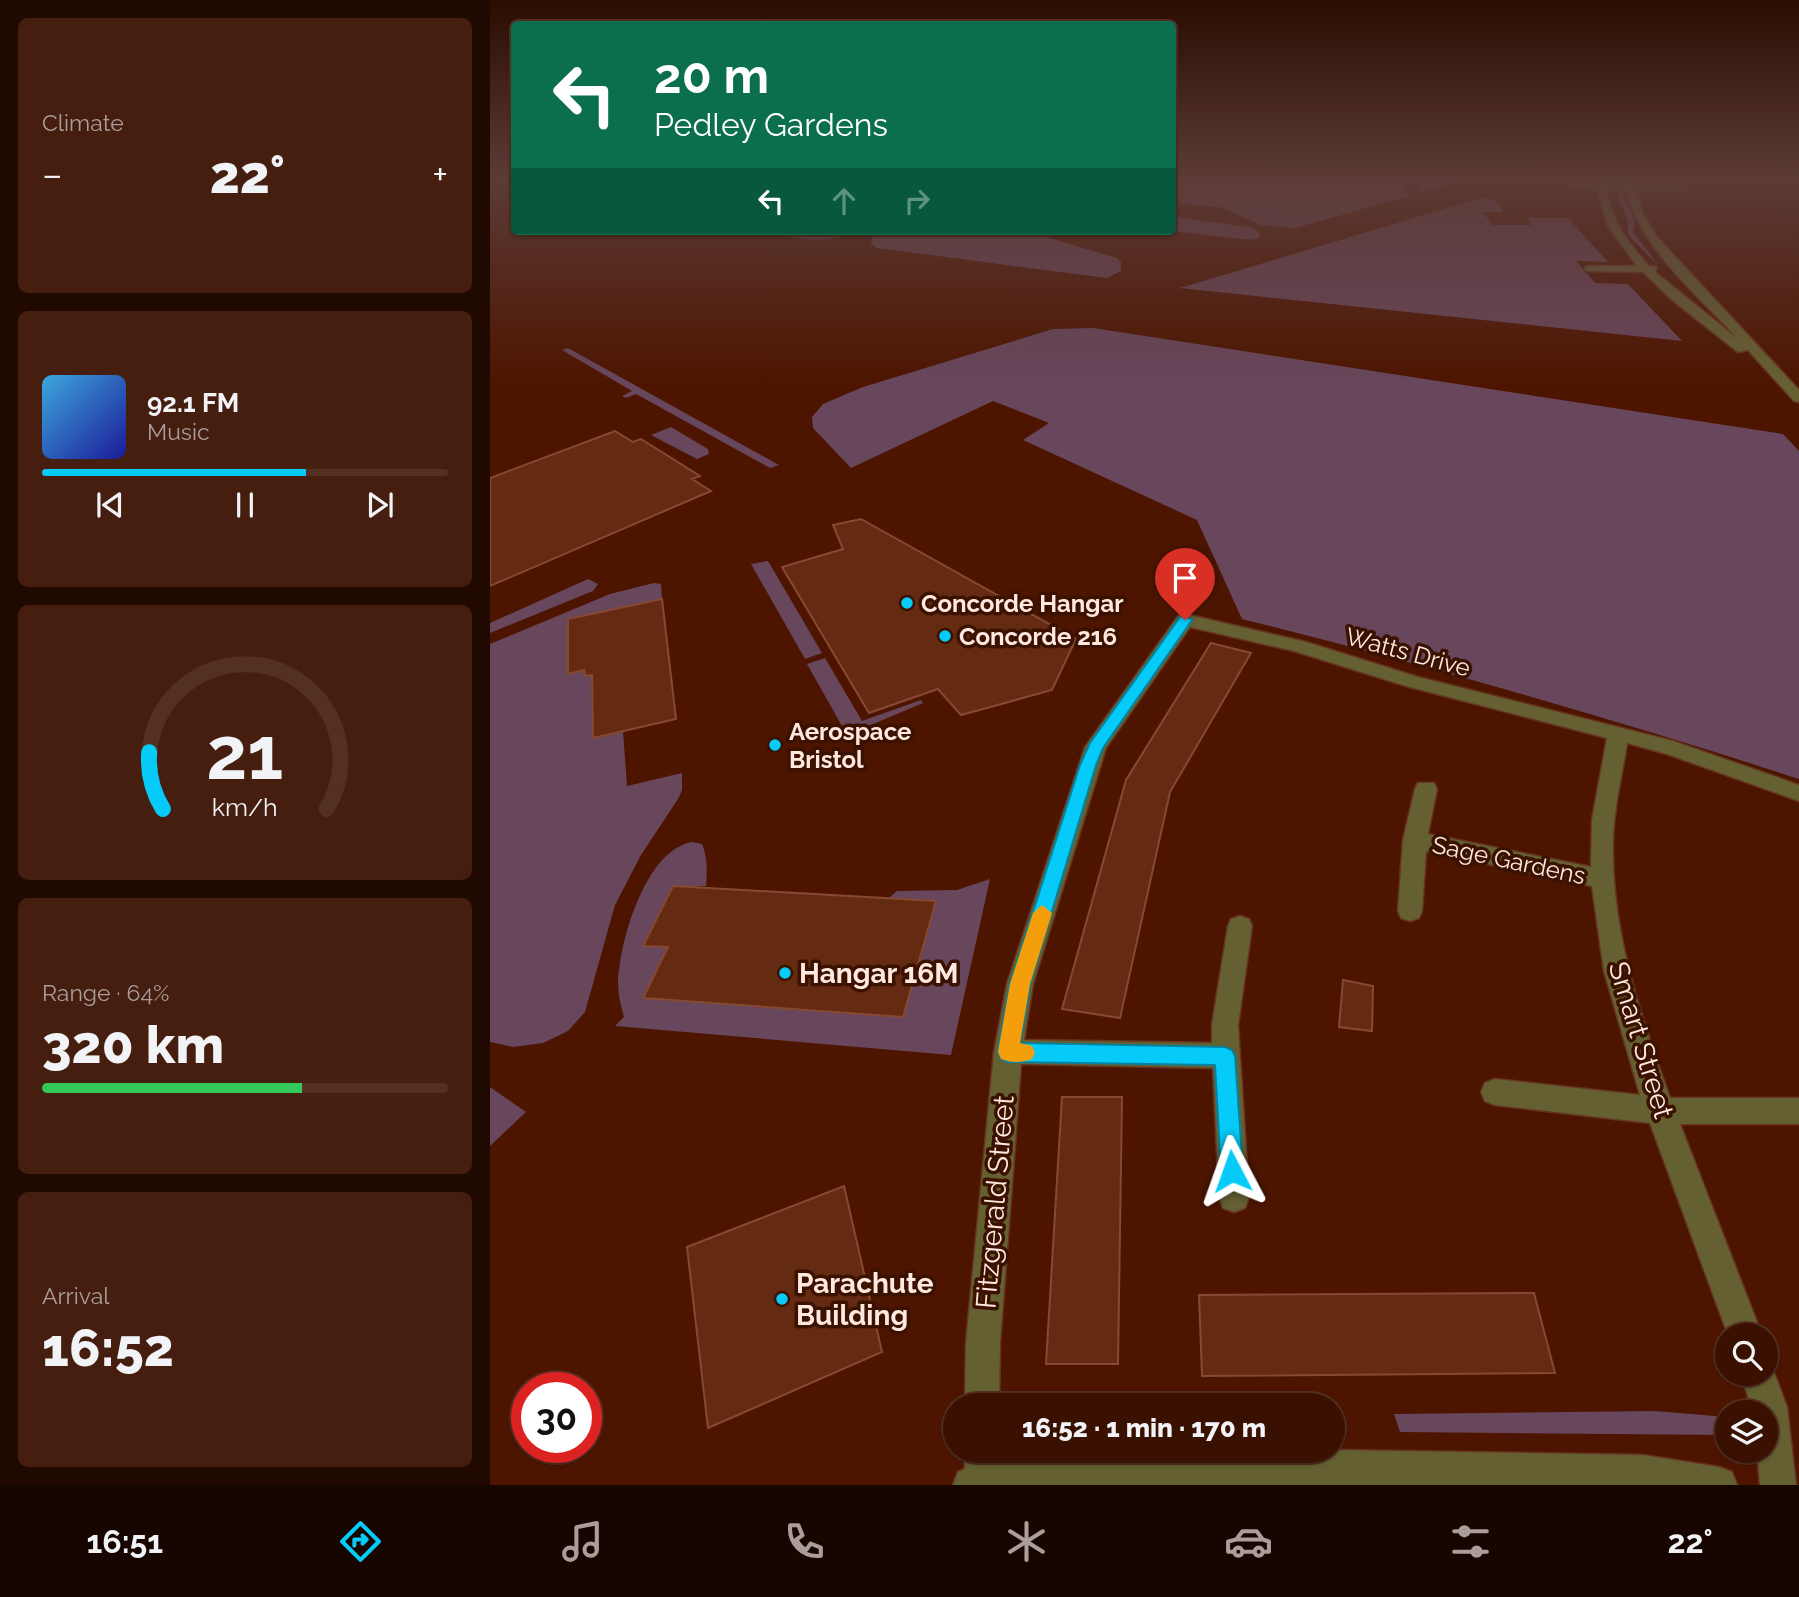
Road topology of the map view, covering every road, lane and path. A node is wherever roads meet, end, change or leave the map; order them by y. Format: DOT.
graph roads {
  1 [pos="1628,244"];
  2 [pos="1659,244"];
  3 [pos="1682,271"];
  4 [pos="1592,273"];
  5 [pos="1650,273"];
  6 [pos="1767,366"];
  7 [pos="1799,398"];
  8 [pos="1185,620"];
  9 [pos="1618,733"];
  10 [pos="1426,789"];
  11 [pos="1799,793"];
  12 [pos="1415,840"];
  13 [pos="1602,879"];
  14 [pos="1410,911"];
  15 [pos="1240,926"];
  16 [pos="1008,1052"];
  17 [pos="1225,1056"];
  18 [pos="1496,1092"];
  19 [pos="1661,1111"];
  20 [pos="1799,1111"];
  21 [pos="1234,1197"];
  22 [pos="1740,1323"];
  23 [pos="1762,1386"];
  24 [pos="982,1393"];
  25 [pos="979,1472"];
  26 [pos="1718,1485"];
  27 [pos="1779,1485"];
  1 -- 5 [label="street"];
  2 -- 3 [label="street"];
  3 -- 5 [label="street"];
  3 -- 6 [label="street"];
  4 -- 5 [label="street"];
  5 -- 6 [label="street"];
  6 -- 7 [label="street"];
  8 -- 9 [label="street, Watts Drive"];
  8 -- 16 [label="street, Fitzgerald Street"];
  9 -- 11 [label="street, Watts Drive"];
  9 -- 13 [label="street, Smart Street"];
  10 -- 12 [label="street, Sage Gardens"];
  12 -- 13 [label="street, Sage Gardens"];
  12 -- 14 [label="street, Sage Gardens"];
  13 -- 19 [label="street, Smart Street"];
  15 -- 17 [label="street"];
  16 -- 17 [label="street"];
  16 -- 24 [label="street, Fitzgerald Street"];
  17 -- 21 [label="street"];
  18 -- 19 [label="street"];
  19 -- 20 [label="street"];
  19 -- 22 [label="street, Smart Street"];
  23 -- 27 [label="street"];
  25 -- 26 [label="street"];
}
